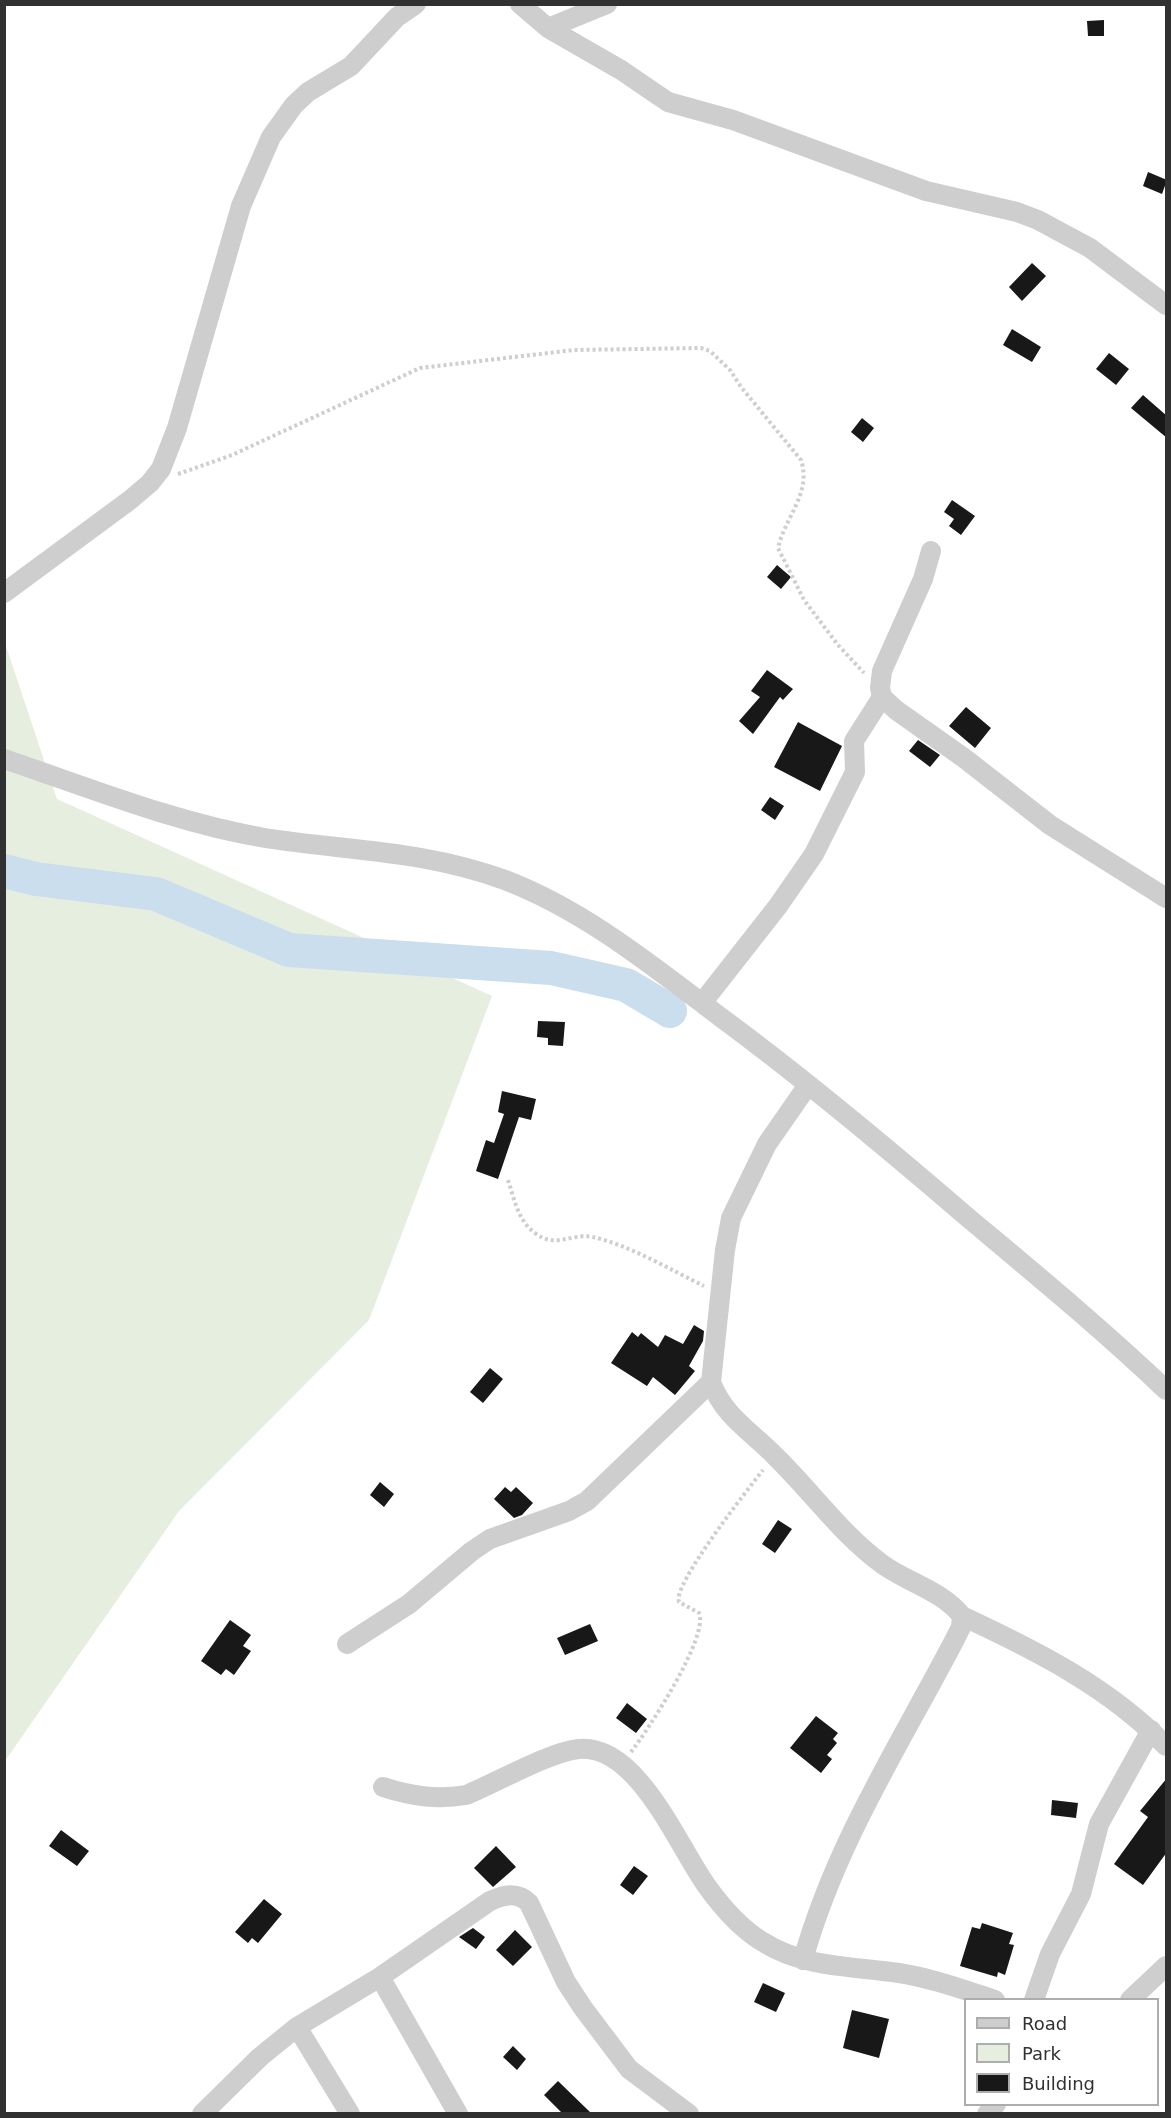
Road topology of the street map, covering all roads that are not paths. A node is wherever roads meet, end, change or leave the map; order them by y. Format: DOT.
graph roads {
  1 [pos="416,4"];
  2 [pos="520,4"];
  3 [pos="607,4"];
  4 [pos="548,28"];
  5 [pos="1167,305"];
  6 [pos="931,551"];
  7 [pos="4,593"];
  8 [pos="881,692"];
  9 [pos="4,759"];
  10 [pos="1167,898"];
  11 [pos="702,1003"];
  12 [pos="808,1084"];
  13 [pos="711,1382"];
  14 [pos="1167,1390"];
  15 [pos="962,1616"];
  16 [pos="347,1644"];
  17 [pos="1151,1730"];
  18 [pos="1167,1746"];
  19 [pos="382,1787"];
  20 [pos="803,1960"];
  21 [pos="1167,1966"];
  22 [pos="380,1977"];
  23 [pos="988,1998"];
  24 [pos="1035,1998"];
  25 [pos="1132,1998"];
  26 [pos="297,2027"];
  27 [pos="202,2114"];
  28 [pos="350,2114"];
  29 [pos="458,2114"];
  30 [pos="689,2114"];
  1 -- 7 [label="street"];
  2 -- 4 [label="street"];
  3 -- 4 [label="street"];
  4 -- 5 [label="street"];
  6 -- 8 [label="street"];
  8 -- 10 [label="street"];
  8 -- 11 [label="street"];
  9 -- 11 [label="street"];
  11 -- 12 [label="street"];
  12 -- 13 [label="street"];
  12 -- 14 [label="street"];
  13 -- 15 [label="street"];
  13 -- 16 [label="street"];
  15 -- 17 [label="street"];
  15 -- 20 [label="street"];
  17 -- 18 [label="street"];
  17 -- 24 [label="street"];
  19 -- 20 [label="street"];
  20 -- 23 [label="street"];
  21 -- 25 [label="street"];
  22 -- 26 [label="street"];
  22 -- 29 [label="street"];
  22 -- 30 [label="street"];
  26 -- 27 [label="street"];
  26 -- 28 [label="street"];
}
